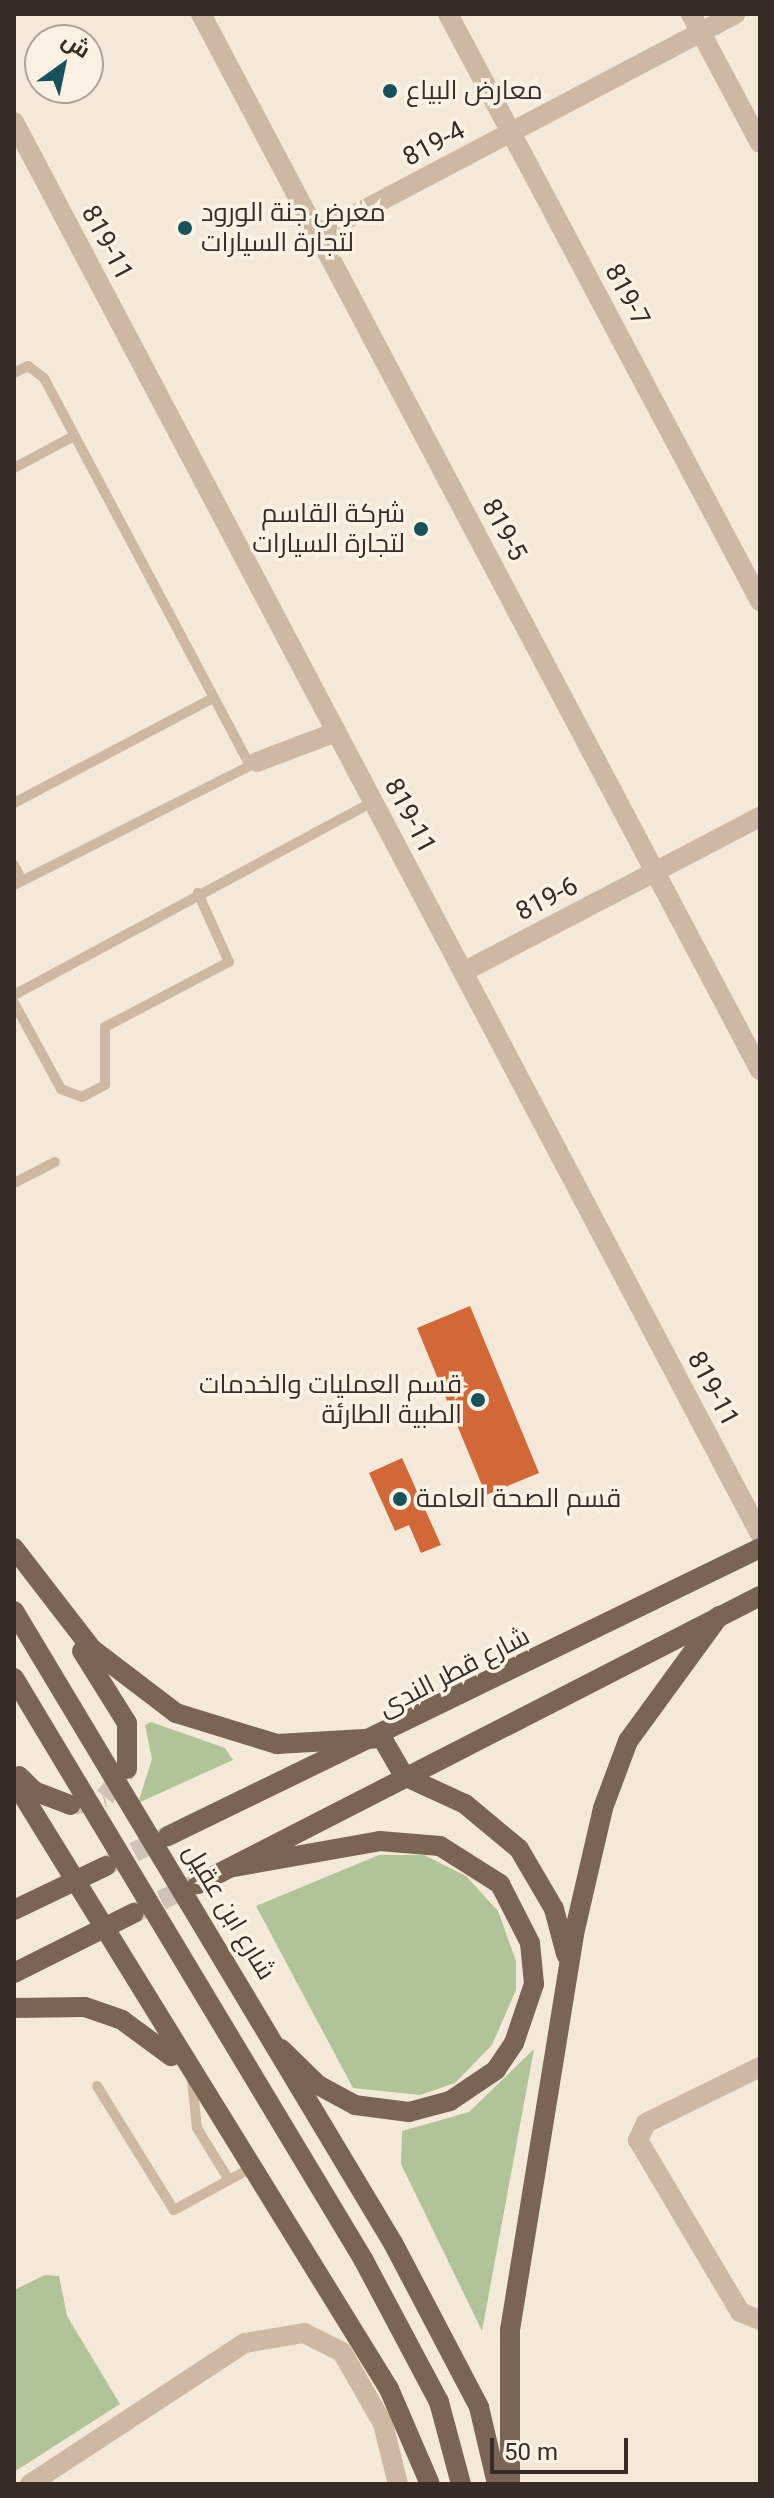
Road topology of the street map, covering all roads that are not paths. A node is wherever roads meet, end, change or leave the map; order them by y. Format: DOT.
graph roads {
  1 [pos="201,14"];
  2 [pos="448,14"];
  3 [pos="691,14"];
  4 [pos="736,14"];
  5 [pos="701,33"];
  6 [pos="14,122"];
  7 [pos="511,132"];
  8 [pos="760,143"];
  9 [pos="318,234"];
  10 [pos="14,373"];
  11 [pos="74,436"];
  12 [pos="14,468"];
  13 [pos="760,601"];
  14 [pos="213,698"];
  15 [pos="336,732"];
  16 [pos="253,764"];
  17 [pos="373,802"];
  18 [pos="14,803"];
  19 [pos="760,817"];
  20 [pos="14,865"];
  21 [pos="655,872"];
  22 [pos="18,883"];
  23 [pos="198,893"];
  24 [pos="463,972"];
  25 [pos="14,995"];
  26 [pos="14,1003"];
  27 [pos="760,1070"];
  28 [pos="55,1162"];
  29 [pos="14,1183"];
  30 [pos="760,1534"];
  31 [pos="14,1548"];
  32 [pos="760,1548"];
  33 [pos="41,1591"];
  34 [pos="760,1596"];
  35 [pos="14,1611"];
  36 [pos="719,1616"];
  37 [pos="14,1678"];
  38 [pos="382,1738"];
  39 [pos="127,1769"];
  40 [pos="14,1770"];
  41 [pos="404,1776"];
  42 [pos="14,1781"];
  43 [pos="70,1805"];
  44 [pos="168,1836"];
  45 [pos="106,1866"];
  46 [pos="234,1867"];
  47 [pos="75,1880"];
  48 [pos="198,1884"];
  49 [pos="14,1910"];
  50 [pos="134,1913"];
  51 [pos="102,1928"];
  52 [pos="14,1973"];
  53 [pos="570,1977"];
  54 [pos="14,2008"];
  55 [pos="281,2049"];
  56 [pos="760,2067"];
  57 [pos="191,2076"];
  58 [pos="97,2086"];
  59 [pos="251,2168"];
  60 [pos="229,2180"];
  61 [pos="760,2320"];
  62 [pos="30,2484"];
  63 [pos="398,2484"];
  64 [pos="430,2484"];
  65 [pos="461,2484"];
  66 [pos="497,2484"];
  67 [pos="510,2484"];
  1 -- 9 [label="street, 819-5"];
  2 -- 7 [label="street, 819-7"];
  3 -- 5 [label="street"];
  4 -- 5 [label="street, 819-4"];
  5 -- 7 [label="street, 819-4"];
  5 -- 8 [label="street"];
  6 -- 15 [label="street, 819-11"];
  7 -- 9 [label="street, 819-4"];
  7 -- 13 [label="street, 819-7"];
  9 -- 21 [label="street, 819-5"];
  10 -- 11 [label="lane"];
  11 -- 12 [label="lane"];
  11 -- 14 [label="lane"];
  14 -- 16 [label="lane"];
  14 -- 18 [label="lane"];
  15 -- 16 [label="street"];
  15 -- 17 [label="street, 819-11"];
  16 -- 22 [label="lane"];
  17 -- 23 [label="lane"];
  17 -- 24 [label="street, 819-11"];
  19 -- 21 [label="street, 819-6"];
  20 -- 22 [label="lane"];
  21 -- 24 [label="street, 819-6"];
  21 -- 27 [label="street, 819-5"];
  23 -- 25 [label="lane"];
  23 -- 26 [label="lane"];
  24 -- 30 [label="street, 819-11"];
  28 -- 29 [label="lane"];
  31 -- 33 [label="main road"];
  32 -- 38 [label="main road, شارع قطر الندى"];
  33 -- 38 [label="main road"];
  33 -- 39 [label="main road"];
  34 -- 36 [label="main road"];
  35 -- 55 [label="main road, شارع ابن عقيل, bridge"];
  36 -- 41 [label="main road"];
  36 -- 53 [label="main road"];
  37 -- 65 [label="main road, bridge"];
  38 -- 41 [label="main road"];
  38 -- 44 [label="main road, شارع قطر الندى"];
  40 -- 43 [label="main road"];
  41 -- 46 [label="main road"];
  41 -- 53 [label="main road"];
  42 -- 47 [label="main road"];
  45 -- 47 [label="main road"];
  46 -- 48 [label="main road"];
  46 -- 55 [label="main road"];
  47 -- 49 [label="main road"];
  47 -- 51 [label="main road"];
  50 -- 51 [label="main road"];
  51 -- 52 [label="main road"];
  51 -- 57 [label="main road"];
  53 -- 67 [label="main road"];
  54 -- 57 [label="main road"];
  55 -- 66 [label="main road, شارع ابن عقيل, bridge"];
  56 -- 61 [label="street"];
  57 -- 59 [label="main road"];
  57 -- 60 [label="lane"];
  58 -- 60 [label="lane"];
  59 -- 60 [label="lane"];
  59 -- 64 [label="main road"];
  62 -- 63 [label="street"];
}
